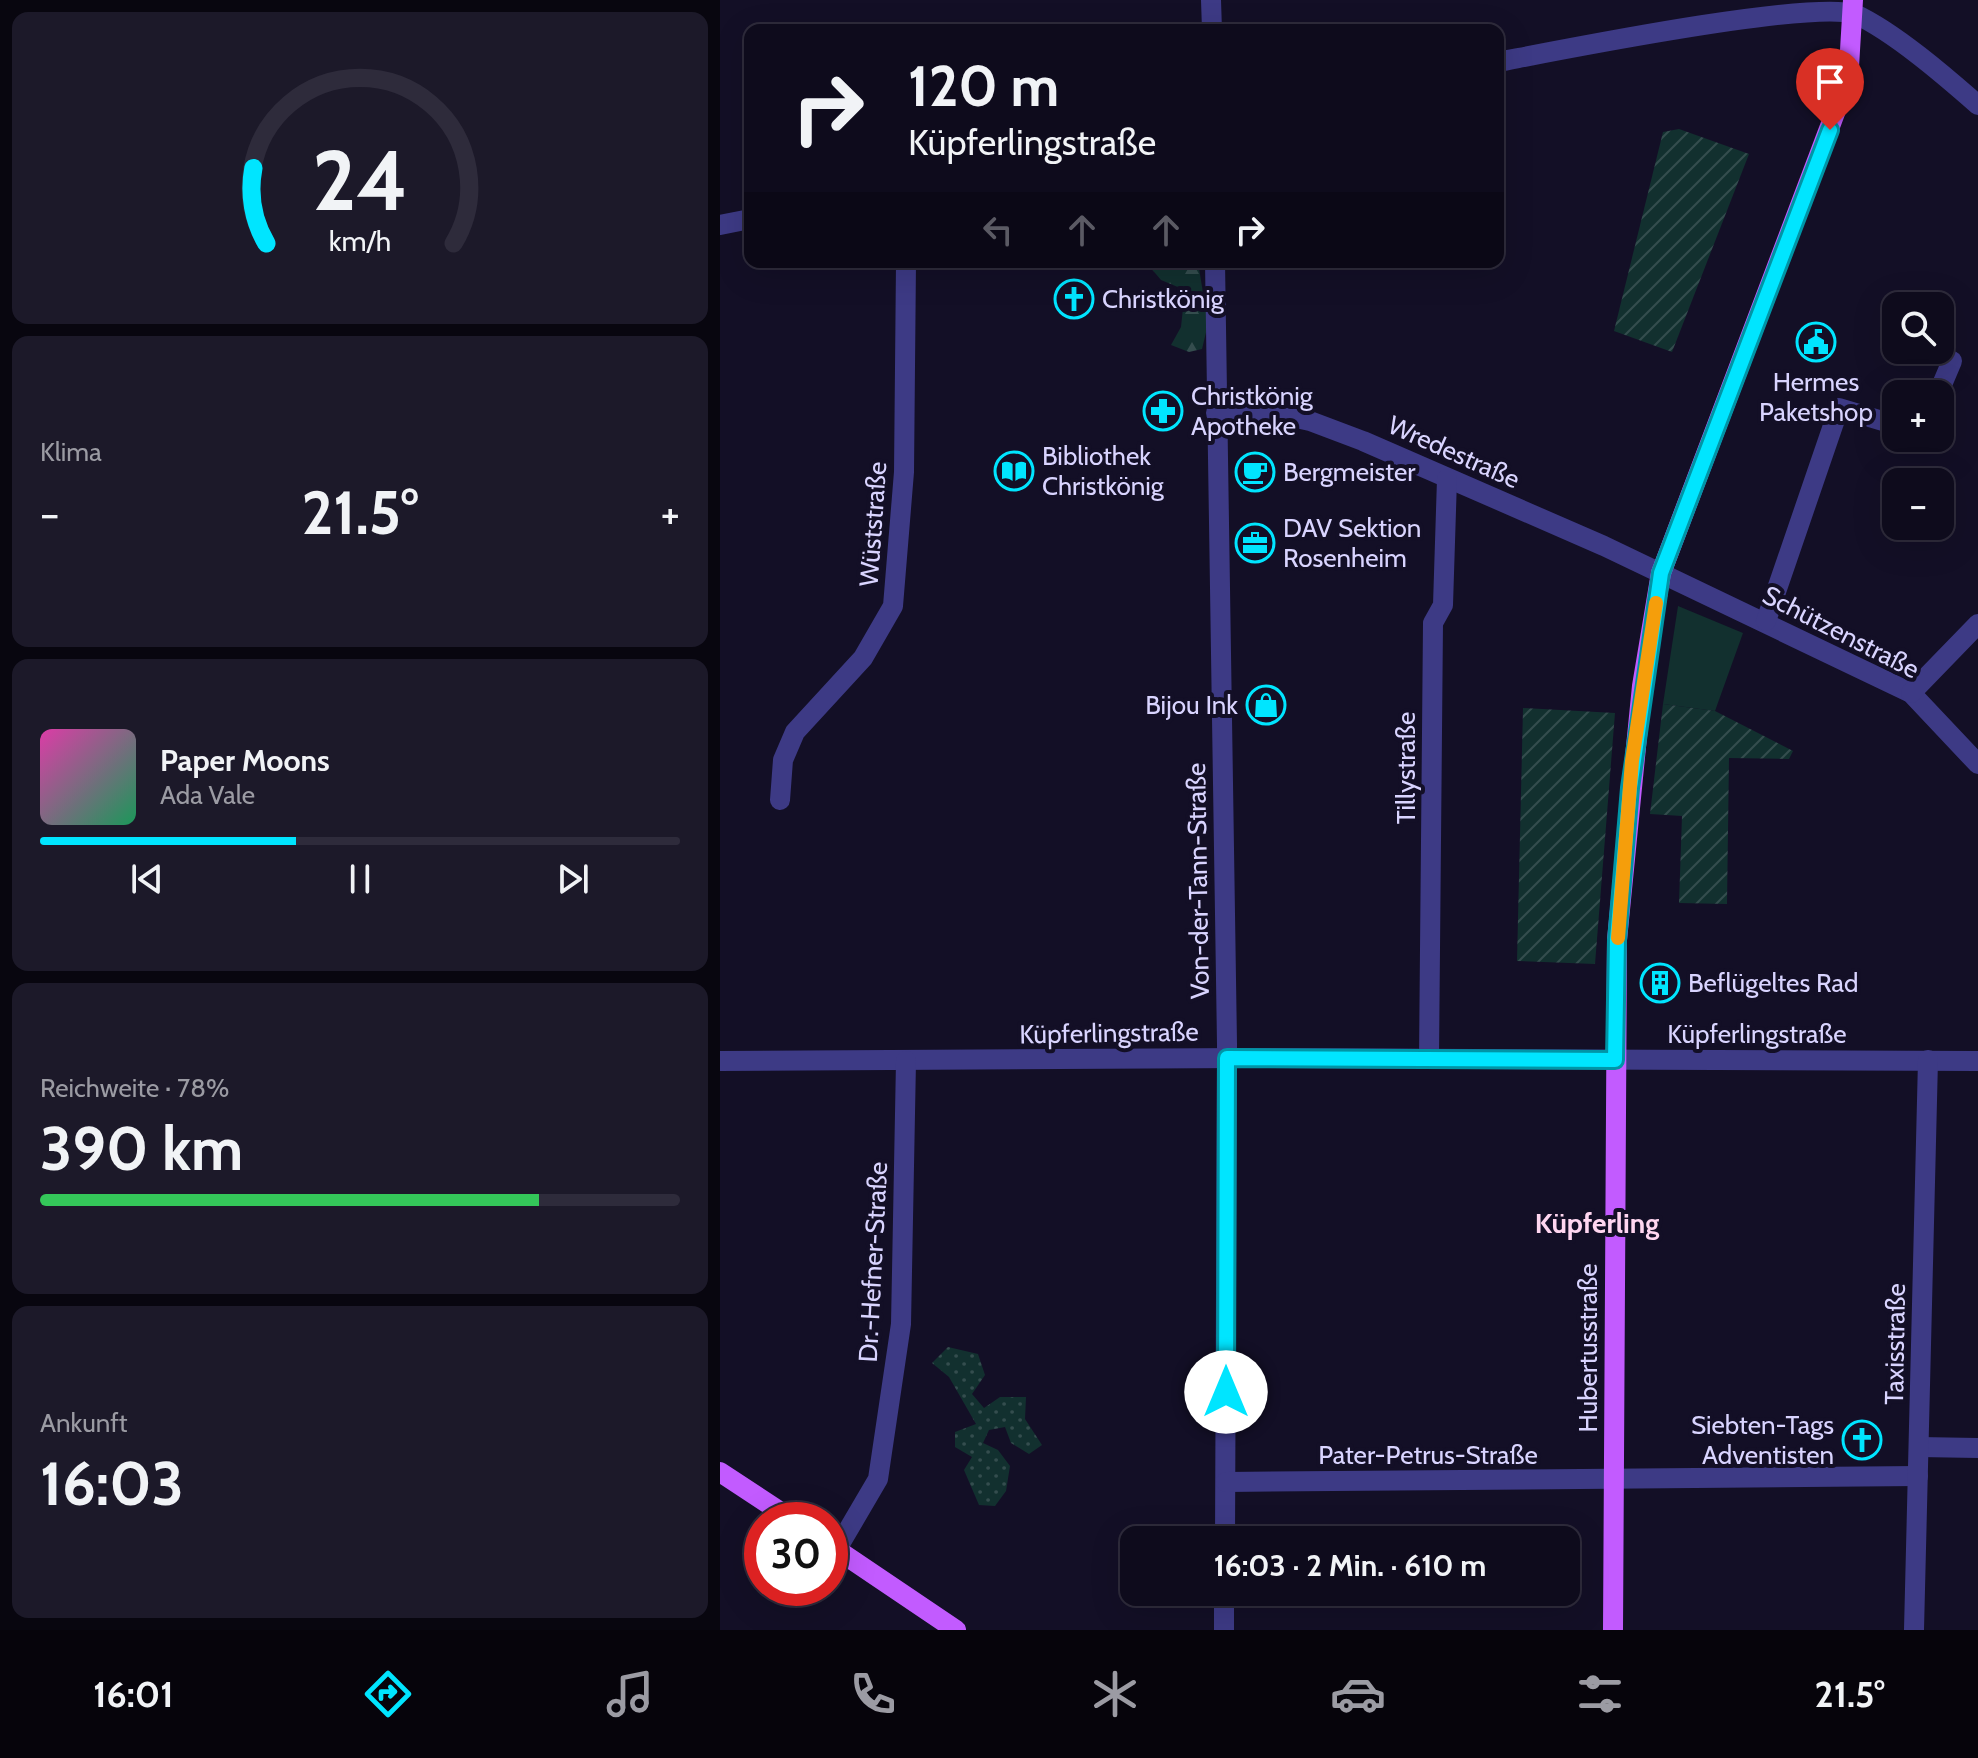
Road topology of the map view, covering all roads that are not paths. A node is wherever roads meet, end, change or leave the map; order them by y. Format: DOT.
graph roads {
  1 [pos="1211,0"];
  2 [pos="1853,6"];
  3 [pos="1212,24"];
  4 [pos="1504,61"];
  5 [pos="1978,105"];
  6 [pos="744,220"];
  7 [pos="720,225"];
  8 [pos="906,268"];
  9 [pos="1215,268"];
  10 [pos="1216,413"];
  11 [pos="1882,421"];
  12 [pos="1447,479"];
  13 [pos="1661,573"];
  14 [pos="1766,621"];
  15 [pos="1978,624"];
  16 [pos="1911,693"];
  17 [pos="1978,764"];
  18 [pos="780,800"];
  19 [pos="1227,1058"];
  20 [pos="1429,1059"];
  21 [pos="1615,1060"];
  22 [pos="1928,1060"];
  23 [pos="720,1061"];
  24 [pos="906,1061"];
  25 [pos="1978,1061"];
  26 [pos="1919,1447"];
  27 [pos="1978,1448"];
  28 [pos="720,1472"];
  29 [pos="1918,1476"];
  30 [pos="1614,1480"];
  31 [pos="1226,1482"];
  32 [pos="766,1502"];
  33 [pos="848,1524"];
  34 [pos="1225,1526"];
  35 [pos="848,1557"];
  36 [pos="1224,1606"];
  37 [pos="956,1630"];
  38 [pos="1224,1630"];
  39 [pos="1613,1630"];
  40 [pos="1914,1630"];
  1 -- 3 [label="street"];
  2 -- 4 [label="street"];
  2 -- 5 [label="street"];
  2 -- 13 [label="main road, Hubertusstraße"];
  6 -- 7 [label="street"];
  8 -- 18 [label="street, Wüststraße"];
  9 -- 10 [label="street, Von-der-Tann-Straße"];
  10 -- 12 [label="street, Wredestraße"];
  10 -- 19 [label="street, Von-der-Tann-Straße"];
  11 -- 14 [label="street"];
  12 -- 13 [label="street, Wredestraße"];
  12 -- 20 [label="street, Tillystraße"];
  13 -- 14 [label="street, Schützenstraße"];
  13 -- 21 [label="main road, Hubertusstraße"];
  14 -- 16 [label="street, Schützenstraße"];
  15 -- 16 [label="street"];
  16 -- 17 [label="street, Schützenstraße"];
  19 -- 20 [label="street, Küpferlingstraße"];
  19 -- 24 [label="street, Küpferlingstraße"];
  19 -- 31 [label="street, Von-der-Tann-Straße"];
  20 -- 21 [label="street, Küpferlingstraße"];
  21 -- 22 [label="street, Küpferlingstraße"];
  21 -- 30 [label="main road, Hubertusstraße"];
  22 -- 25 [label="street, Küpferlingstraße"];
  22 -- 26 [label="street, Taxisstraße"];
  23 -- 24 [label="street, Küpferlingstraße"];
  24 -- 33 [label="street, Dr.-Hefner-Straße"];
  26 -- 27 [label="street"];
  26 -- 29 [label="street, Taxisstraße"];
  28 -- 32 [label="main road"];
  29 -- 30 [label="street, Pater-Petrus-Straße"];
  29 -- 40 [label="street, Taxisstraße"];
  30 -- 31 [label="street, Pater-Petrus-Straße"];
  30 -- 39 [label="main road, Hubertusstraße"];
  31 -- 34 [label="street, Von-der-Tann-Straße"];
  35 -- 37 [label="main road"];
  36 -- 38 [label="street"];
}
